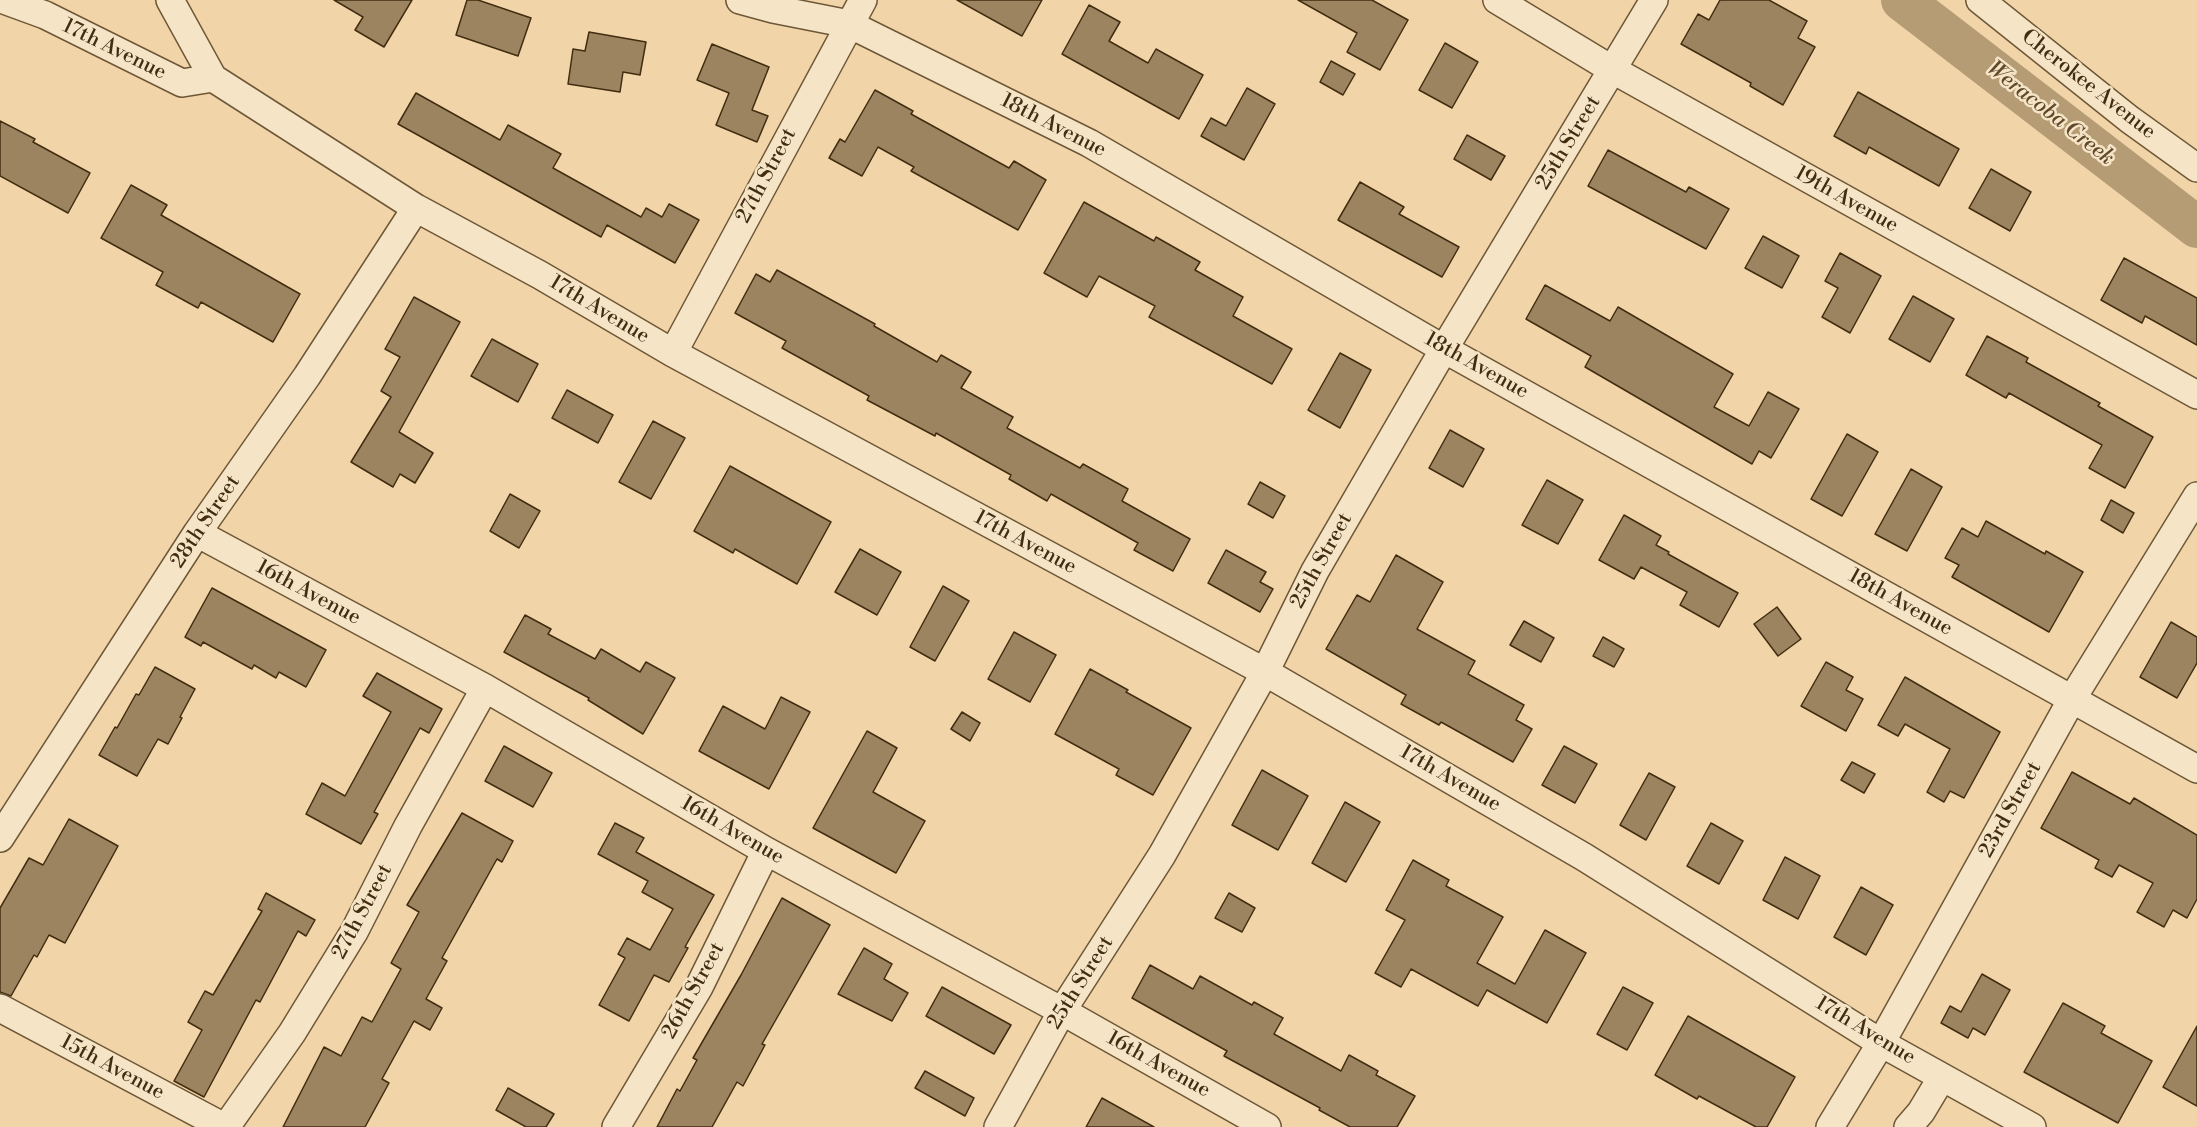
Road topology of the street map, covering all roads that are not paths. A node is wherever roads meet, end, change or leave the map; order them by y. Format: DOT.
graph roads {
  1 [pos="4,0"];
  2 [pos="170,0"];
  3 [pos="740,0"];
  4 [pos="863,0"];
  5 [pos="1497,0"];
  6 [pos="1654,0"];
  7 [pos="1980,0"];
  8 [pos="49,8"];
  9 [pos="849,24"];
  10 [pos="1613,70"];
  11 [pos="213,78"];
  12 [pos="2197,168"];
  13 [pos="416,208"];
  14 [pos="1444,349"];
  15 [pos="673,353"];
  16 [pos="2197,395"];
  17 [pos="2197,496"];
  18 [pos="197,533"];
  19 [pos="1265,672"];
  20 [pos="485,688"];
  21 [pos="2072,699"];
  22 [pos="2197,769"];
  23 [pos="0,838"];
  24 [pos="766,851"];
  25 [pos="0,1008"];
  26 [pos="1062,1011"];
  27 [pos="1881,1043"];
  28 [pos="1942,1077"];
  29 [pos="225,1127"];
  30 [pos="616,1127"];
  31 [pos="998,1127"];
  32 [pos="1267,1127"];
  33 [pos="1830,1127"];
  34 [pos="1908,1127"];
  35 [pos="2032,1127"];
  1 -- 8 [label="street, 17th Avenue"];
  2 -- 11 [label="street"];
  3 -- 9 [label="street, 18th Avenue"];
  4 -- 9 [label="street, 27th Street"];
  5 -- 10 [label="street, 19th Avenue"];
  6 -- 10 [label="street, 25th Street"];
  7 -- 12 [label="street, Cherokee Avenue"];
  8 -- 11 [label="street, 17th Avenue"];
  9 -- 14 [label="street, 18th Avenue"];
  9 -- 15 [label="street, 27th Street"];
  10 -- 14 [label="street, 25th Street"];
  10 -- 16 [label="street, 19th Avenue"];
  11 -- 13 [label="street, 17th Avenue"];
  13 -- 15 [label="street, 17th Avenue"];
  13 -- 18 [label="street, 28th Street"];
  14 -- 19 [label="street, 25th Street"];
  14 -- 21 [label="street, 18th Avenue"];
  15 -- 19 [label="street, 17th Avenue"];
  17 -- 21 [label="street, 23rd Street"];
  18 -- 20 [label="street, 16th Avenue"];
  18 -- 23 [label="street, 28th Street"];
  19 -- 26 [label="street, 25th Street"];
  19 -- 27 [label="street, 17th Avenue"];
  20 -- 24 [label="street, 16th Avenue"];
  20 -- 29 [label="street, 27th Street"];
  21 -- 22 [label="street, 18th Avenue"];
  21 -- 27 [label="street, 23rd Street"];
  24 -- 26 [label="street, 16th Avenue"];
  24 -- 30 [label="street, 26th Street"];
  25 -- 29 [label="street, 15th Avenue"];
  26 -- 31 [label="street, 25th Street"];
  26 -- 32 [label="street, 16th Avenue"];
  27 -- 28 [label="street, 17th Avenue"];
  27 -- 33 [label="street, 23rd Street"];
  28 -- 34 [label="street"];
  28 -- 35 [label="street, 17th Avenue"];
}
